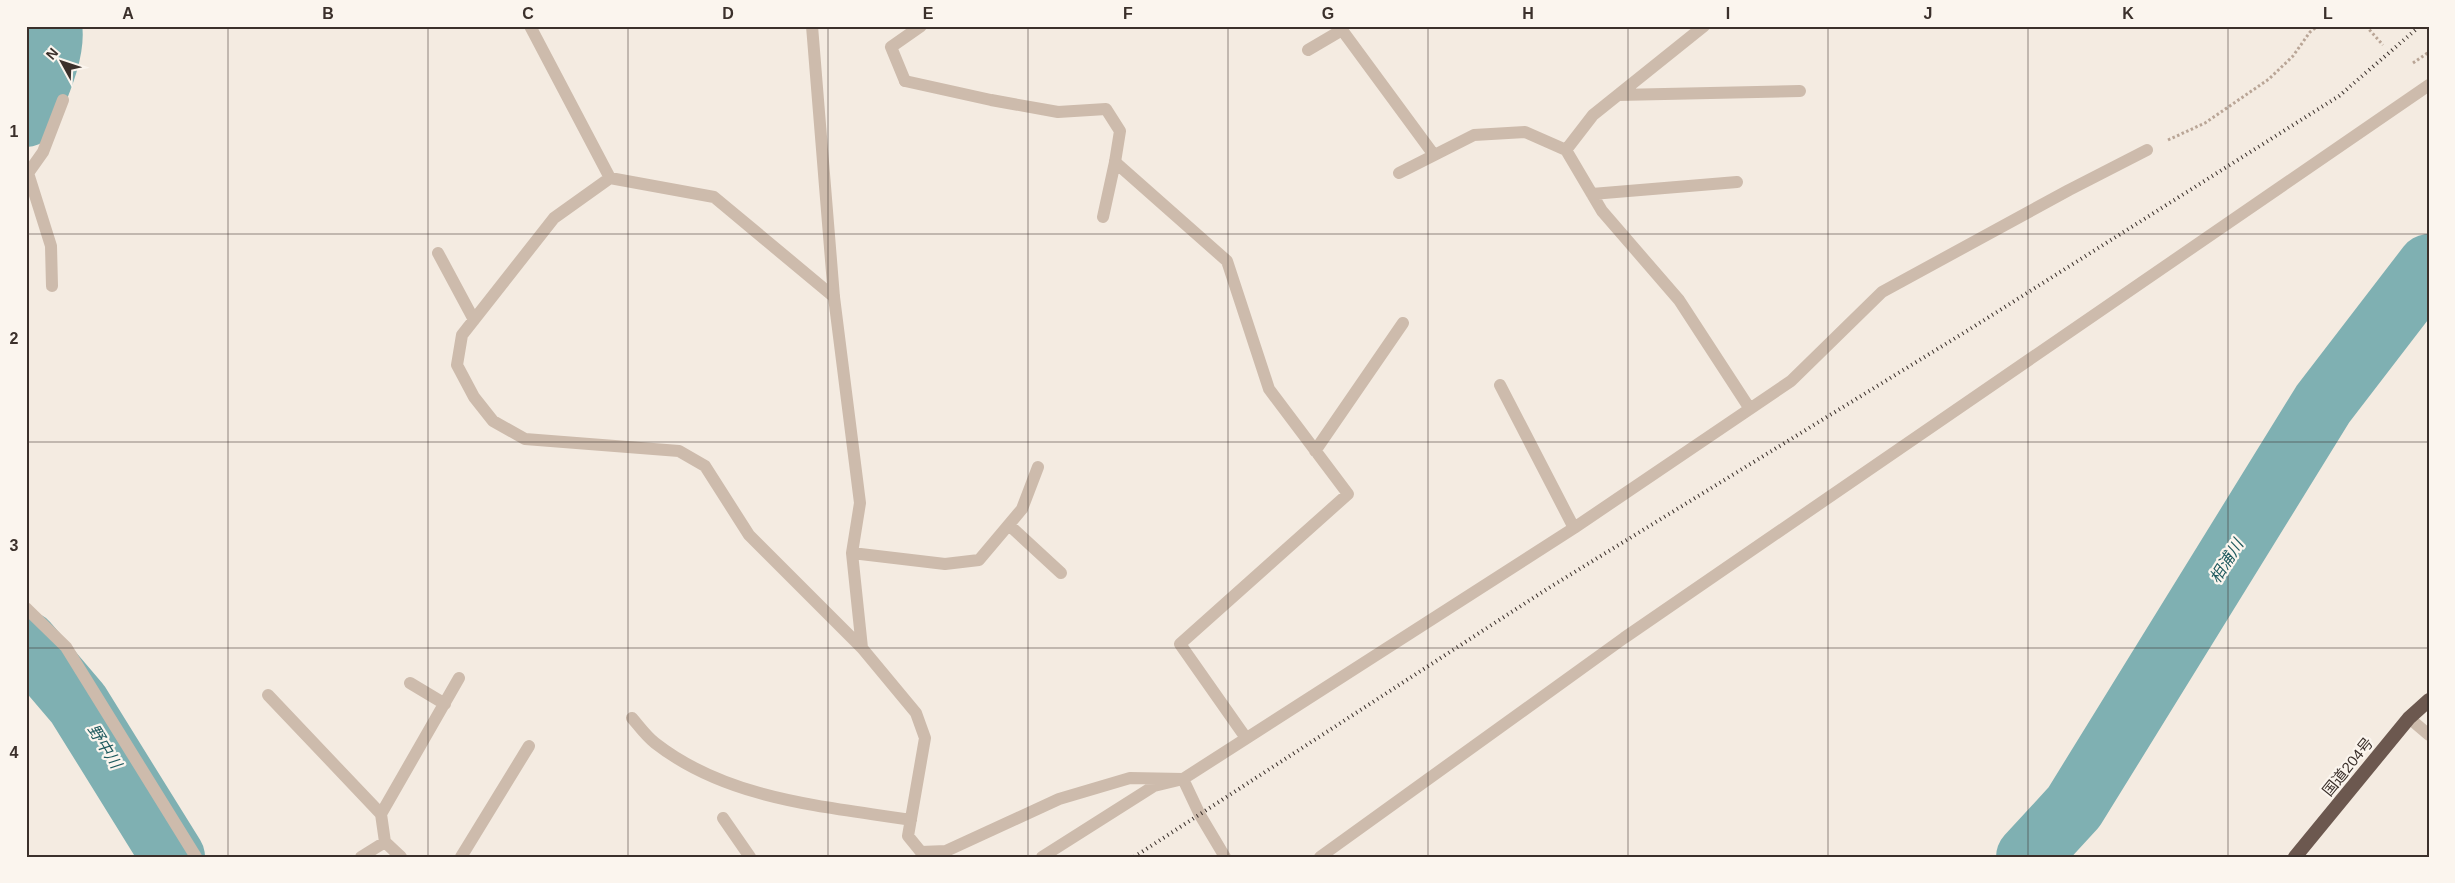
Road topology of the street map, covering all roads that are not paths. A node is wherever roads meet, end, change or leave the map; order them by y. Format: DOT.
graph roads {
  1 [pos="530,26"];
  2 [pos="812,26"];
  3 [pos="921,26"];
  4 [pos="1704,26"];
  5 [pos="1343,28"];
  6 [pos="1308,50"];
  7 [pos="2429,85"];
  8 [pos="1800,91"];
  9 [pos="1618,95"];
  10 [pos="63,100"];
  11 [pos="1566,150"];
  12 [pos="2147,150"];
  13 [pos="1434,155"];
  14 [pos="1115,162"];
  15 [pos="1399,173"];
  16 [pos="27,174"];
  17 [pos="610,178"];
  18 [pos="1737,182"];
  19 [pos="1592,194"];
  20 [pos="1103,217"];
  21 [pos="438,253"];
  22 [pos="52,286"];
  23 [pos="834,297"];
  24 [pos="474,320"];
  25 [pos="1402,323"];
  26 [pos="1500,385"];
  27 [pos="1750,409"];
  28 [pos="1315,451"];
  29 [pos="1038,467"];
  30 [pos="1009,525"];
  31 [pos="1574,528"];
  32 [pos="852,553"];
  33 [pos="1061,573"];
  34 [pos="26,608"];
  35 [pos="862,648"];
  36 [pos="460,678"];
  37 [pos="410,683"];
  38 [pos="268,695"];
  39 [pos="2429,700"];
  40 [pos="445,704"];
  41 [pos="632,718"];
  42 [pos="2409,718"];
  43 [pos="2429,735"];
  44 [pos="1246,738"];
  45 [pos="529,746"];
  46 [pos="1183,779"];
  47 [pos="381,814"];
  48 [pos="723,818"];
  49 [pos="911,820"];
  50 [pos="385,842"];
  51 [pos="196,857"];
  52 [pos="361,857"];
  53 [pos="401,857"];
  54 [pos="461,857"];
  55 [pos="750,857"];
  56 [pos="1042,857"];
  57 [pos="1225,857"];
  58 [pos="1320,857"];
  59 [pos="2295,857"];
  1 -- 17 [label="street"];
  2 -- 23 [label="street"];
  3 -- 14 [label="street"];
  4 -- 9 [label="street"];
  5 -- 6 [label="street"];
  5 -- 13 [label="street"];
  7 -- 58 [label="street"];
  8 -- 9 [label="street"];
  9 -- 11 [label="street"];
  10 -- 16 [label="street"];
  11 -- 13 [label="street"];
  11 -- 19 [label="street"];
  12 -- 27 [label="street"];
  13 -- 15 [label="street"];
  14 -- 20 [label="street"];
  14 -- 28 [label="street"];
  16 -- 22 [label="street"];
  17 -- 23 [label="street"];
  17 -- 24 [label="street"];
  18 -- 19 [label="street"];
  19 -- 27 [label="street"];
  21 -- 24 [label="street"];
  23 -- 32 [label="street"];
  24 -- 35 [label="street"];
  25 -- 28 [label="street"];
  26 -- 31 [label="street"];
  27 -- 31 [label="street"];
  28 -- 44 [label="street"];
  29 -- 30 [label="street"];
  30 -- 32 [label="street"];
  30 -- 33 [label="street"];
  31 -- 44 [label="street"];
  32 -- 35 [label="street"];
  34 -- 51 [label="street"];
  35 -- 49 [label="street"];
  36 -- 40 [label="street"];
  37 -- 40 [label="street"];
  38 -- 47 [label="street"];
  39 -- 42 [label="highway, 国道204号"];
  40 -- 47 [label="street"];
  41 -- 49 [label="street"];
  42 -- 43 [label="street"];
  42 -- 59 [label="highway, 国道204号"];
  44 -- 46 [label="street"];
  45 -- 54 [label="street"];
  46 -- 49 [label="street"];
  46 -- 56 [label="street"];
  46 -- 57 [label="street"];
  47 -- 50 [label="street"];
  48 -- 55 [label="street"];
  50 -- 52 [label="street"];
  50 -- 53 [label="street"];
}
